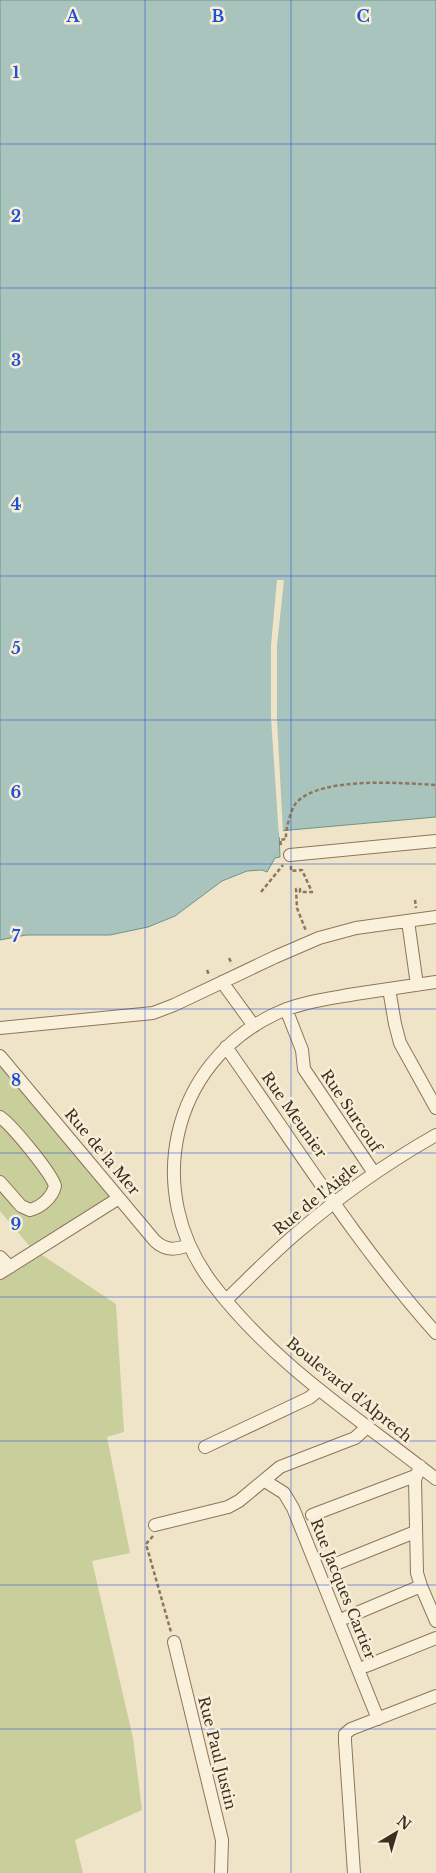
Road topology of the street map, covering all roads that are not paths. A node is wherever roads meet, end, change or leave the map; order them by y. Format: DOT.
graph roads {
  1 [pos="436,841"];
  2 [pos="290,855"];
  3 [pos="436,917"];
  4 [pos="408,921"];
  5 [pos="222,982"];
  6 [pos="436,982"];
  7 [pos="417,985"];
  8 [pos="389,989"];
  9 [pos="286,1009"];
  10 [pos="254,1026"];
  11 [pos="0,1028"];
  12 [pos="226,1047"];
  13 [pos="0,1056"];
  14 [pos="436,1108"];
  15 [pos="0,1117"];
  16 [pos="436,1134"];
  17 [pos="374,1173"];
  18 [pos="0,1182"];
  19 [pos="119,1198"];
  20 [pos="334,1202"];
  21 [pos="189,1245"];
  22 [pos="0,1256"];
  23 [pos="5,1270"];
  24 [pos="226,1300"];
  25 [pos="436,1333"];
  26 [pos="319,1390"];
  27 [pos="367,1427"];
  28 [pos="205,1447"];
  29 [pos="418,1471"];
  30 [pos="436,1479"];
  31 [pos="265,1481"];
  32 [pos="312,1515"];
  33 [pos="155,1525"];
  34 [pos="415,1532"];
  35 [pos="333,1565"];
  36 [pos="421,1586"];
  37 [pos="345,1618"];
  38 [pos="436,1621"];
  39 [pos="436,1638"];
  40 [pos="174,1642"];
  41 [pos="366,1666"];
  42 [pos="436,1696"];
  43 [pos="378,1719"];
  44 [pos="221,1873"];
  45 [pos="354,1873"];
  1 -- 2 [label="street"];
  3 -- 4 [label="street"];
  4 -- 5 [label="street"];
  4 -- 7 [label="street"];
  5 -- 10 [label="street"];
  5 -- 11 [label="street"];
  6 -- 7 [label="street, Boulevard d'Alprech"];
  7 -- 8 [label="street, Boulevard d'Alprech"];
  8 -- 9 [label="street, Boulevard d'Alprech"];
  8 -- 14 [label="street"];
  9 -- 10 [label="street, Boulevard d'Alprech"];
  9 -- 17 [label="street, Rue Surcouf"];
  10 -- 12 [label="street, Boulevard d'Alprech"];
  12 -- 20 [label="street, Rue Meunier"];
  12 -- 21 [label="street, Boulevard d'Alprech"];
  13 -- 19 [label="street, Rue de la Mer"];
  15 -- 18 [label="street"];
  16 -- 17 [label="street, Rue de l'Aigle"];
  17 -- 20 [label="street, Rue de l'Aigle"];
  19 -- 21 [label="street, Rue de la Mer"];
  19 -- 23 [label="street"];
  20 -- 24 [label="street, Rue de l'Aigle"];
  20 -- 25 [label="street, Rue Meunier"];
  21 -- 24 [label="street, Boulevard d'Alprech"];
  22 -- 23 [label="street"];
  24 -- 26 [label="street, Boulevard d'Alprech"];
  26 -- 27 [label="street, Boulevard d'Alprech"];
  26 -- 28 [label="street"];
  27 -- 29 [label="street, Boulevard d'Alprech"];
  27 -- 31 [label="street"];
  29 -- 30 [label="street, Boulevard d'Alprech"];
  29 -- 32 [label="street"];
  29 -- 34 [label="street"];
  31 -- 33 [label="street"];
  31 -- 43 [label="street, Rue Jacques Cartier"];
  34 -- 35 [label="street"];
  34 -- 36 [label="street"];
  36 -- 37 [label="street"];
  36 -- 38 [label="street"];
  39 -- 41 [label="street"];
  40 -- 44 [label="street, Rue Paul Justin"];
  42 -- 43 [label="street"];
  43 -- 45 [label="street"];
}
